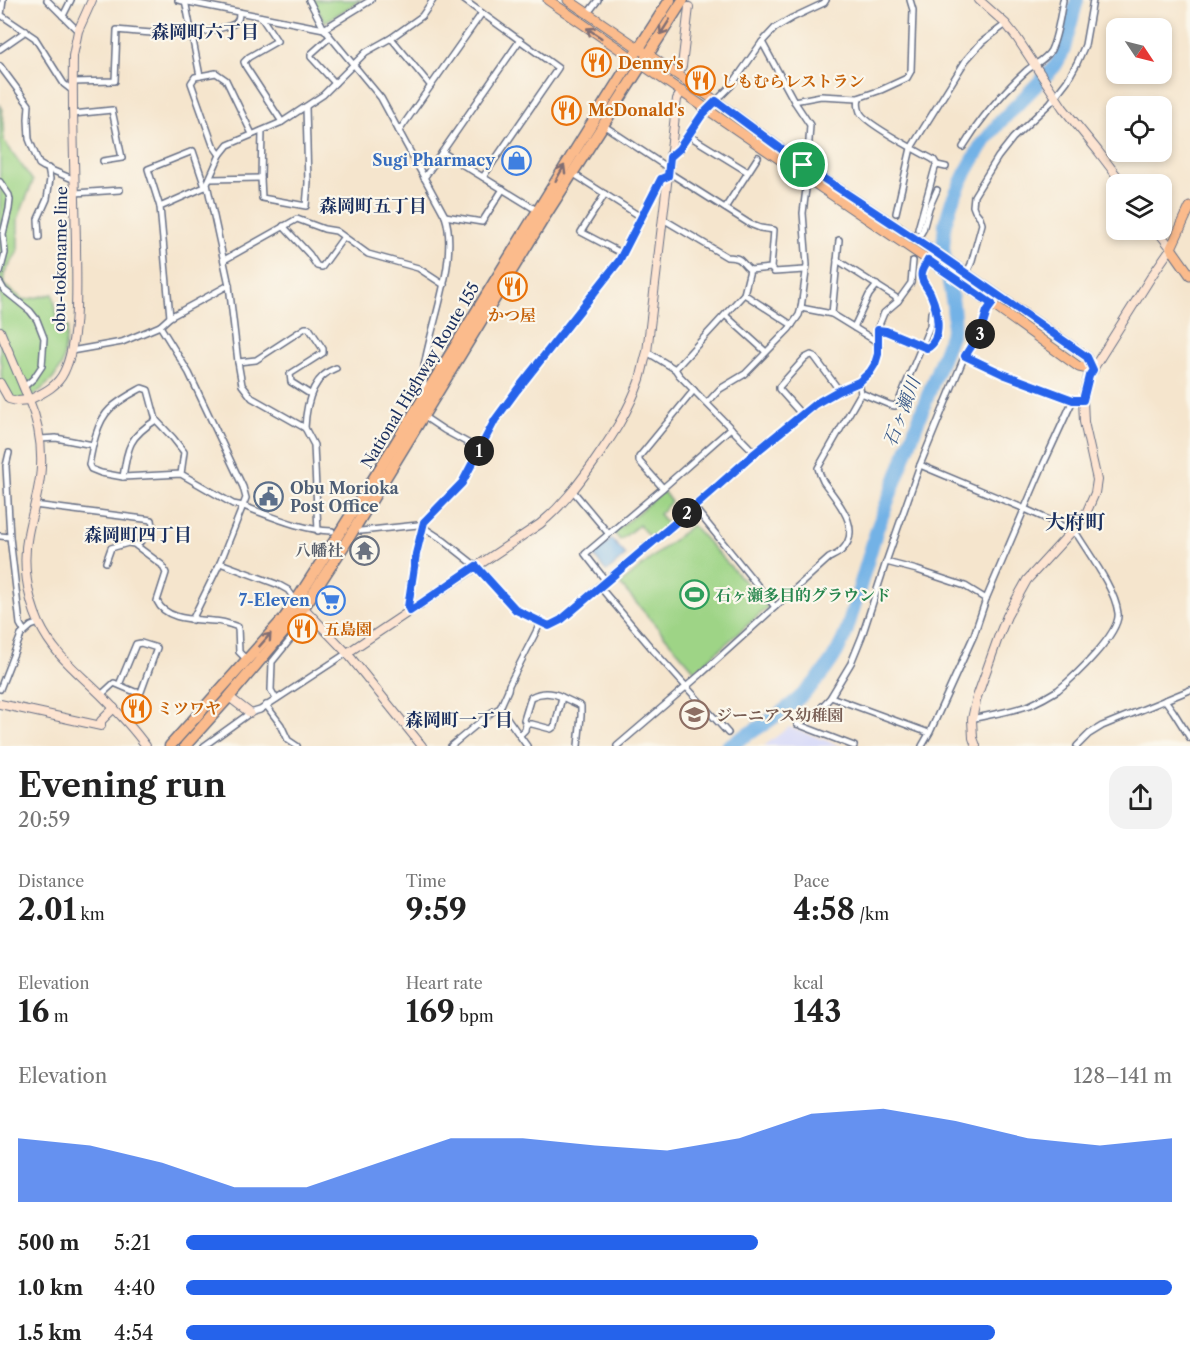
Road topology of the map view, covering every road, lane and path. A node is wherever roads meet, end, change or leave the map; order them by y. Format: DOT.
graph roads {
  1 [pos="3,0"];
  2 [pos="47,0"];
  3 [pos="71,0"];
  4 [pos="92,0"];
  5 [pos="178,0"];
  6 [pos="185,0"];
  7 [pos="309,0"];
  8 [pos="371,0"];
  9 [pos="433,0"];
  10 [pos="464,0"];
  11 [pos="548,0"];
  12 [pos="568,0"];
  13 [pos="598,0"];
  14 [pos="670,0"];
  15 [pos="826,0"];
  16 [pos="910,0"];
  17 [pos="979,0"];
  18 [pos="1063,0"];
  19 [pos="1093,0"];
  20 [pos="686,4"];
  21 [pos="239,12"];
  22 [pos="482,13"];
  23 [pos="588,14"];
  24 [pos="63,16"];
  25 [pos="261,17"];
  26 [pos="1005,24"];
  27 [pos="324,29"];
  28 [pos="26,31"];
  29 [pos="78,31"];
  30 [pos="191,33"];
  31 [pos="330,37"];
  32 [pos="391,38"];
  33 [pos="520,40"];
  34 [pos="762,42"];
  35 [pos="0,49"];
  36 [pos="640,57"];
  37 [pos="353,65"];
  38 [pos="0,66"];
  39 [pos="1036,66"];
  40 [pos="677,74"];
  41 [pos="200,76"];
  42 [pos="72,82"];
  43 [pos="335,83"];
  44 [pos="430,86"];
  45 [pos="682,91"];
  46 [pos="73,92"];
  47 [pos="1055,95"];
  48 [pos="859,98"];
  49 [pos="716,101"];
  50 [pos="794,101"];
  51 [pos="306,107"];
  52 [pos="708,109"];
  53 [pos="73,114"];
  54 [pos="282,122"];
  55 [pos="603,125"];
  56 [pos="262,131"];
  57 [pos="399,131"];
  58 [pos="252,134"];
  59 [pos="688,135"];
  60 [pos="963,147"];
  61 [pos="910,148"];
  62 [pos="442,152"];
  63 [pos="220,155"];
  64 [pos="670,157"];
  65 [pos="758,157"];
  66 [pos="103,161"];
  67 [pos="803,165"];
  68 [pos="937,165"];
  69 [pos="946,167"];
  70 [pos="48,168"];
  71 [pos="668,172"];
  72 [pos="748,172"];
  73 [pos="572,173"];
  74 [pos="1115,174"];
  75 [pos="483,177"];
  76 [pos="261,178"];
  77 [pos="424,178"];
  78 [pos="210,179"];
  79 [pos="75,180"];
  80 [pos="810,180"];
  81 [pos="0,182"];
  82 [pos="206,186"];
  83 [pos="503,189"];
  84 [pos="120,190"];
  85 [pos="937,190"];
  86 [pos="75,193"];
  87 [pos="605,194"];
  88 [pos="160,207"];
  89 [pos="1190,207"];
  90 [pos="724,208"];
  91 [pos="538,211"];
  92 [pos="896,213"];
  93 [pos="445,216"];
  94 [pos="641,216"];
  95 [pos="663,219"];
  96 [pos="283,226"];
  97 [pos="918,228"];
  98 [pos="39,237"];
  99 [pos="343,238"];
  100 [pos="839,240"];
  101 [pos="917,240"];
  102 [pos="1165,240"];
  103 [pos="1171,248"];
  104 [pos="623,254"];
  105 [pos="224,260"];
  106 [pos="837,260"];
  107 [pos="913,261"];
  108 [pos="931,262"];
  109 [pos="771,268"];
  110 [pos="750,270"];
  111 [pos="805,270"];
  112 [pos="0,272"];
  113 [pos="964,273"];
  114 [pos="1190,275"];
  115 [pos="0,283"];
  116 [pos="229,285"];
  117 [pos="444,285"];
  118 [pos="877,285"];
  119 [pos="744,294"];
  120 [pos="898,301"];
  121 [pos="992,304"];
  122 [pos="801,308"];
  123 [pos="931,313"];
  124 [pos="832,314"];
  125 [pos="725,315"];
  126 [pos="170,317"];
  127 [pos="160,326"];
  128 [pos="792,326"];
  129 [pos="855,328"];
  130 [pos="878,330"];
  131 [pos="0,331"];
  132 [pos="879,343"];
  133 [pos="922,346"];
  134 [pos="71,351"];
  135 [pos="766,351"];
  136 [pos="647,352"];
  137 [pos="965,356"];
  138 [pos="238,362"];
  139 [pos="336,368"];
  140 [pos="675,369"];
  141 [pos="1093,370"];
  142 [pos="859,382"];
  143 [pos="0,383"];
  144 [pos="23,388"];
  145 [pos="694,390"];
  146 [pos="839,390"];
  147 [pos="426,393"];
  148 [pos="861,393"];
  149 [pos="310,394"];
  150 [pos="29,400"];
  151 [pos="1073,400"];
  152 [pos="1083,400"];
  153 [pos="706,403"];
  154 [pos="802,415"];
  155 [pos="423,416"];
  156 [pos="156,420"];
  157 [pos="305,428"];
  158 [pos="731,428"];
  159 [pos="40,439"];
  160 [pos="93,445"];
  161 [pos="479,449"];
  162 [pos="9,453"];
  163 [pos="755,453"];
  164 [pos="920,465"];
  165 [pos="181,474"];
  166 [pos="123,477"];
  167 [pos="663,488"];
  168 [pos="573,491"];
  169 [pos="34,505"];
  170 [pos="243,506"];
  171 [pos="694,507"];
  172 [pos="1025,509"];
  173 [pos="423,526"];
  174 [pos="318,531"];
  175 [pos="332,531"];
  176 [pos="361,531"];
  177 [pos="1073,531"];
  178 [pos="608,533"];
  179 [pos="0,536"];
  180 [pos="10,537"];
  181 [pos="137,546"];
  182 [pos="105,562"];
  183 [pos="886,562"];
  184 [pos="220,563"];
  185 [pos="476,566"];
  186 [pos="606,580"];
  187 [pos="599,586"];
  188 [pos="986,599"];
  189 [pos="300,604"];
  190 [pos="775,607"];
  191 [pos="410,611"];
  192 [pos="192,620"];
  193 [pos="541,622"];
  194 [pos="39,623"];
  195 [pos="319,623"];
  196 [pos="24,631"];
  197 [pos="347,653"];
  198 [pos="247,660"];
  199 [pos="118,685"];
  200 [pos="687,686"];
  201 [pos="0,690"];
  202 [pos="1190,690"];
  203 [pos="101,695"];
  204 [pos="229,697"];
  205 [pos="562,697"];
  206 [pos="831,697"];
  207 [pos="276,699"];
  208 [pos="1165,700"];
  209 [pos="0,704"];
  210 [pos="266,705"];
  211 [pos="114,708"];
  212 [pos="500,708"];
  213 [pos="250,713"];
  214 [pos="972,719"];
  215 [pos="526,724"];
  216 [pos="728,733"];
  217 [pos="929,733"];
  218 [pos="520,735"];
  219 [pos="1190,738"];
  220 [pos="1079,745"];
  221 [pos="147,746"];
  222 [pos="170,746"];
  223 [pos="185,746"];
  224 [pos="204,746"];
  225 [pos="297,746"];
  226 [pos="422,746"];
  227 [pos="451,746"];
  228 [pos="527,746"];
  229 [pos="578,746"];
  230 [pos="617,746"];
  231 [pos="854,746"];
  232 [pos="922,746"];
  233 [pos="976,746"];
  1 -- 28 [label="street"];
  2 -- 24 [label="street"];
  3 -- 24 [label="street"];
  4 -- 29 [label="street, obu-tokoname line"];
  5 -- 6 [label="street"];
  6 -- 21 [label="street"];
  6 -- 30 [label="street"];
  7 -- 27 [label="street"];
  8 -- 27 [label="street"];
  9 -- 32 [label="street"];
  10 -- 22 [label="street"];
  36 -- 11 [label="main road, one-way"];
  12 -- 23 [label="main road"];
  13 -- 23 [label="street"];
  14 -- 36 [label="highway, National Highway Route 155"];
  15 -- 34 [label="street"];
  16 -- 48 [label="street"];
  17 -- 26 [label="street"];
  18 -- 39 [label="street"];
  19 -- 47 [label="street"];
  20 -- 36 [label="highway, National Highway Route 155, one-way"];
  20 -- 40 [label="street"];
  21 -- 25 [label="street"];
  21 -- 30 [label="street"];
  22 -- 33 [label="street"];
  22 -- 44 [label="street"];
  23 -- 36 [label="main road"];
  24 -- 29 [label="street"];
  25 -- 27 [label="street"];
  25 -- 54 [label="street"];
  26 -- 39 [label="street"];
  26 -- 61 [label="street"];
  27 -- 31 [label="street"];
  28 -- 35 [label="street"];
  28 -- 46 [label="street"];
  29 -- 42 [label="street, obu-tokoname line"];
  30 -- 41 [label="street"];
  30 -- 42 [label="street"];
  31 -- 37 [label="street"];
  31 -- 43 [label="street"];
  32 -- 37 [label="street"];
  32 -- 44 [label="street"];
  33 -- 62 [label="street"];
  33 -- 75 [label="street"];
  34 -- 49 [label="street"];
  34 -- 50 [label="street"];
  36 -- 40 [label="main road"];
  36 -- 45 [label="main road"];
  36 -- 55 [label="highway, National Highway Route 155"];
  91 -- 36 [label="highway, National Highway Route 155, one-way"];
  37 -- 43 [label="street"];
  37 -- 57 [label="street"];
  38 -- 70 [label="street"];
  39 -- 47 [label="street"];
  39 -- 60 [label="street"];
  40 -- 49 [label="main road"];
  41 -- 58 [label="street"];
  41 -- 63 [label="street"];
  42 -- 46 [label="street, obu-tokoname line"];
  43 -- 51 [label="street"];
  44 -- 57 [label="street"];
  45 -- 52 [label="main road"];
  45 -- 64 [label="street"];
  46 -- 53 [label="street, obu-tokoname line"];
  47 -- 74 [label="street"];
  47 -- 113 [label="street"];
  48 -- 50 [label="street"];
  48 -- 61 [label="street"];
  49 -- 52 [label="street"];
  49 -- 67 [label="main road"];
  50 -- 67 [label="street"];
  51 -- 54 [label="street"];
  51 -- 76 [label="street"];
  52 -- 59 [label="street"];
  52 -- 80 [label="main road"];
  53 -- 66 [label="street"];
  53 -- 79 [label="street, obu-tokoname line"];
  54 -- 56 [label="street"];
  55 -- 71 [label="street"];
  55 -- 73 [label="highway, National Highway Route 155"];
  56 -- 58 [label="street"];
  56 -- 76 [label="street"];
  57 -- 77 [label="street"];
  58 -- 63 [label="street"];
  59 -- 64 [label="street"];
  59 -- 72 [label="street"];
  61 -- 68 [label="street"];
  61 -- 92 [label="street"];
  62 -- 75 [label="street"];
  62 -- 77 [label="street"];
  63 -- 78 [label="street"];
  64 -- 71 [label="street"];
  65 -- 72 [label="street"];
  67 -- 101 [label="main road"];
  68 -- 69 [label="street"];
  68 -- 97 [label="street"];
  70 -- 79 [label="street"];
  70 -- 98 [label="street"];
  71 -- 90 [label="street"];
  71 -- 94 [label="street"];
  71 -- 95 [label="street"];
  72 -- 90 [label="street"];
  73 -- 87 [label="street"];
  73 -- 155 [label="highway, National Highway Route 155"];
  75 -- 83 [label="street"];
  76 -- 78 [label="street"];
  77 -- 93 [label="street"];
  78 -- 82 [label="street"];
  79 -- 86 [label="street, obu-tokoname line"];
  80 -- 108 [label="main road"];
  80 -- 111 [label="street"];
  81 -- 112 [label="street"];
  82 -- 88 [label="street"];
  82 -- 88 [label="street"];
  82 -- 105 [label="street"];
  83 -- 91 [label="street"];
  83 -- 93 [label="street"];
  84 -- 86 [label="street"];
  85 -- 101 [label="street"];
  86 -- 134 [label="street, obu-tokoname line"];
  87 -- 94 [label="street"];
  87 -- 104 [label="street"];
  88 -- 126 [label="street"];
  89 -- 103 [label="main road"];
  90 -- 109 [label="street"];
  91 -- 147 [label="highway, National Highway Route 155"];
  93 -- 117 [label="street"];
  94 -- 104 [label="street"];
  95 -- 110 [label="street"];
  95 -- 136 [label="street"];
  96 -- 99 [label="street"];
  96 -- 99 [label="street"];
  96 -- 105 [label="street"];
  99 -- 117 [label="street"];
  100 -- 106 [label="street"];
  101 -- 113 [label="main road"];
  102 -- 103 [label="street"];
  103 -- 114 [label="main road"];
  103 -- 141 [label="street"];
  104 -- 161 [label="street"];
  105 -- 116 [label="street"];
  106 -- 118 [label="street"];
  106 -- 124 [label="street"];
  107 -- 120 [label="street"];
  108 -- 121 [label="main road"];
  108 -- 133 [label="street"];
  109 -- 110 [label="street"];
  109 -- 111 [label="street"];
  110 -- 119 [label="street"];
  111 -- 122 [label="street"];
  113 -- 141 [label="main road"];
  115 -- 144 [label="street"];
  116 -- 126 [label="street"];
  116 -- 138 [label="street"];
  117 -- 147 [label="street"];
  118 -- 120 [label="street"];
  118 -- 129 [label="street"];
  119 -- 125 [label="street"];
  119 -- 128 [label="street"];
  120 -- 130 [label="street"];
  121 -- 137 [label="street"];
  121 -- 141 [label="main road"];
  122 -- 124 [label="street"];
  122 -- 128 [label="street"];
  123 -- 133 [label="street"];
  124 -- 129 [label="street"];
  125 -- 135 [label="street"];
  125 -- 140 [label="street"];
  126 -- 127 [label="street"];
  127 -- 134 [label="street"];
  127 -- 170 [label="street"];
  128 -- 135 [label="street"];
  129 -- 132 [label="street"];
  130 -- 132 [label="street"];
  130 -- 133 [label="street"];
  131 -- 144 [label="street"];
  132 -- 142 [label="street"];
  133 -- 148 [label="street"];
  134 -- 150 [label="street, obu-tokoname line"];
  135 -- 153 [label="street"];
  136 -- 140 [label="street"];
  136 -- 168 [label="street"];
  137 -- 151 [label="street"];
  137 -- 164 [label="street"];
  138 -- 149 [label="street"];
  138 -- 157 [label="street"];
  139 -- 149 [label="street"];
  140 -- 145 [label="street"];
  141 -- 152 [label="street"];
  142 -- 146 [label="street"];
  142 -- 148 [label="street"];
  143 -- 150 [label="street"];
  144 -- 150 [label="street"];
  145 -- 153 [label="street"];
  145 -- 167 [label="street"];
  146 -- 154 [label="street"];
  146 -- 154 [label="street"];
  147 -- 189 [label="highway, National Highway Route 155"];
  148 -- 190 [label="street"];
  149 -- 157 [label="street"];
  150 -- 159 [label="street"];
  151 -- 152 [label="street"];
  151 -- 172 [label="street"];
  152 -- 177 [label="street"];
  153 -- 158 [label="street"];
  154 -- 163 [label="street"];
  155 -- 161 [label="street"];
  155 -- 189 [label="highway, National Highway Route 155"];
  156 -- 160 [label="street"];
  156 -- 165 [label="street"];
  156 -- 166 [label="street"];
  157 -- 174 [label="street"];
  158 -- 163 [label="street"];
  158 -- 167 [label="street"];
  159 -- 160 [label="street"];
  159 -- 169 [label="street"];
  160 -- 166 [label="street"];
  161 -- 173 [label="street"];
  162 -- 180 [label="street"];
  163 -- 171 [label="street"];
  164 -- 172 [label="street"];
  164 -- 183 [label="street"];
  165 -- 166 [label="street"];
  165 -- 170 [label="street"];
  167 -- 178 [label="street"];
  168 -- 178 [label="street"];
  168 -- 185 [label="street"];
  169 -- 181 [label="street"];
  169 -- 194 [label="street"];
  170 -- 174 [label="street"];
  170 -- 184 [label="street"];
  171 -- 186 [label="street"];
  171 -- 190 [label="street"];
  172 -- 177 [label="street"];
  172 -- 188 [label="street"];
  173 -- 176 [label="street"];
  173 -- 185 [label="street"];
  173 -- 191 [label="street"];
  174 -- 175 [label="street"];
  177 -- 214 [label="street"];
  177 -- 214 [label="street"];
  178 -- 186 [label="street"];
  179 -- 180 [label="street"];
  180 -- 196 [label="street"];
  181 -- 182 [label="street"];
  181 -- 192 [label="street"];
  183 -- 188 [label="street"];
  183 -- 206 [label="street"];
  184 -- 189 [label="street"];
  184 -- 192 [label="street"];
  185 -- 191 [label="street"];
  185 -- 193 [label="street"];
  186 -- 187 [label="street"];
  187 -- 193 [label="street"];
  187 -- 200 [label="street"];
  188 -- 217 [label="street"];
  189 -- 195 [label="street"];
  198 -- 189 [label="highway, National Highway Route 155, one-way"];
  189 -- 204 [label="highway, National Highway Route 155"];
  190 -- 200 [label="street"];
  191 -- 197 [label="street"];
  192 -- 198 [label="street"];
  193 -- 212 [label="street"];
  194 -- 196 [label="street"];
  194 -- 203 [label="street"];
  195 -- 197 [label="street"];
  195 -- 207 [label="street"];
  196 -- 201 [label="street"];
  197 -- 207 [label="street"];
  197 -- 226 [label="street"];
  198 -- 222 [label="highway, National Highway Route 155"];
  199 -- 199 [label="street"];
  199 -- 203 [label="street"];
  200 -- 216 [label="street"];
  200 -- 230 [label="street"];
  202 -- 208 [label="street"];
  203 -- 211 [label="street"];
  204 -- 213 [label="street"];
  204 -- 223 [label="highway, National Highway Route 155"];
  205 -- 215 [label="street"];
  205 -- 215 [label="street"];
  205 -- 229 [label="street"];
  206 -- 217 [label="street"];
  206 -- 231 [label="street"];
  207 -- 210 [label="street"];
  208 -- 219 [label="street"];
  208 -- 220 [label="street"];
  209 -- 211 [label="street"];
  210 -- 213 [label="street"];
  210 -- 225 [label="street"];
  211 -- 221 [label="street"];
  212 -- 218 [label="street"];
  212 -- 227 [label="street"];
  213 -- 224 [label="street"];
  214 -- 233 [label="street"];
  215 -- 218 [label="street"];
  217 -- 232 [label="street"];
  218 -- 228 [label="street"];
}
